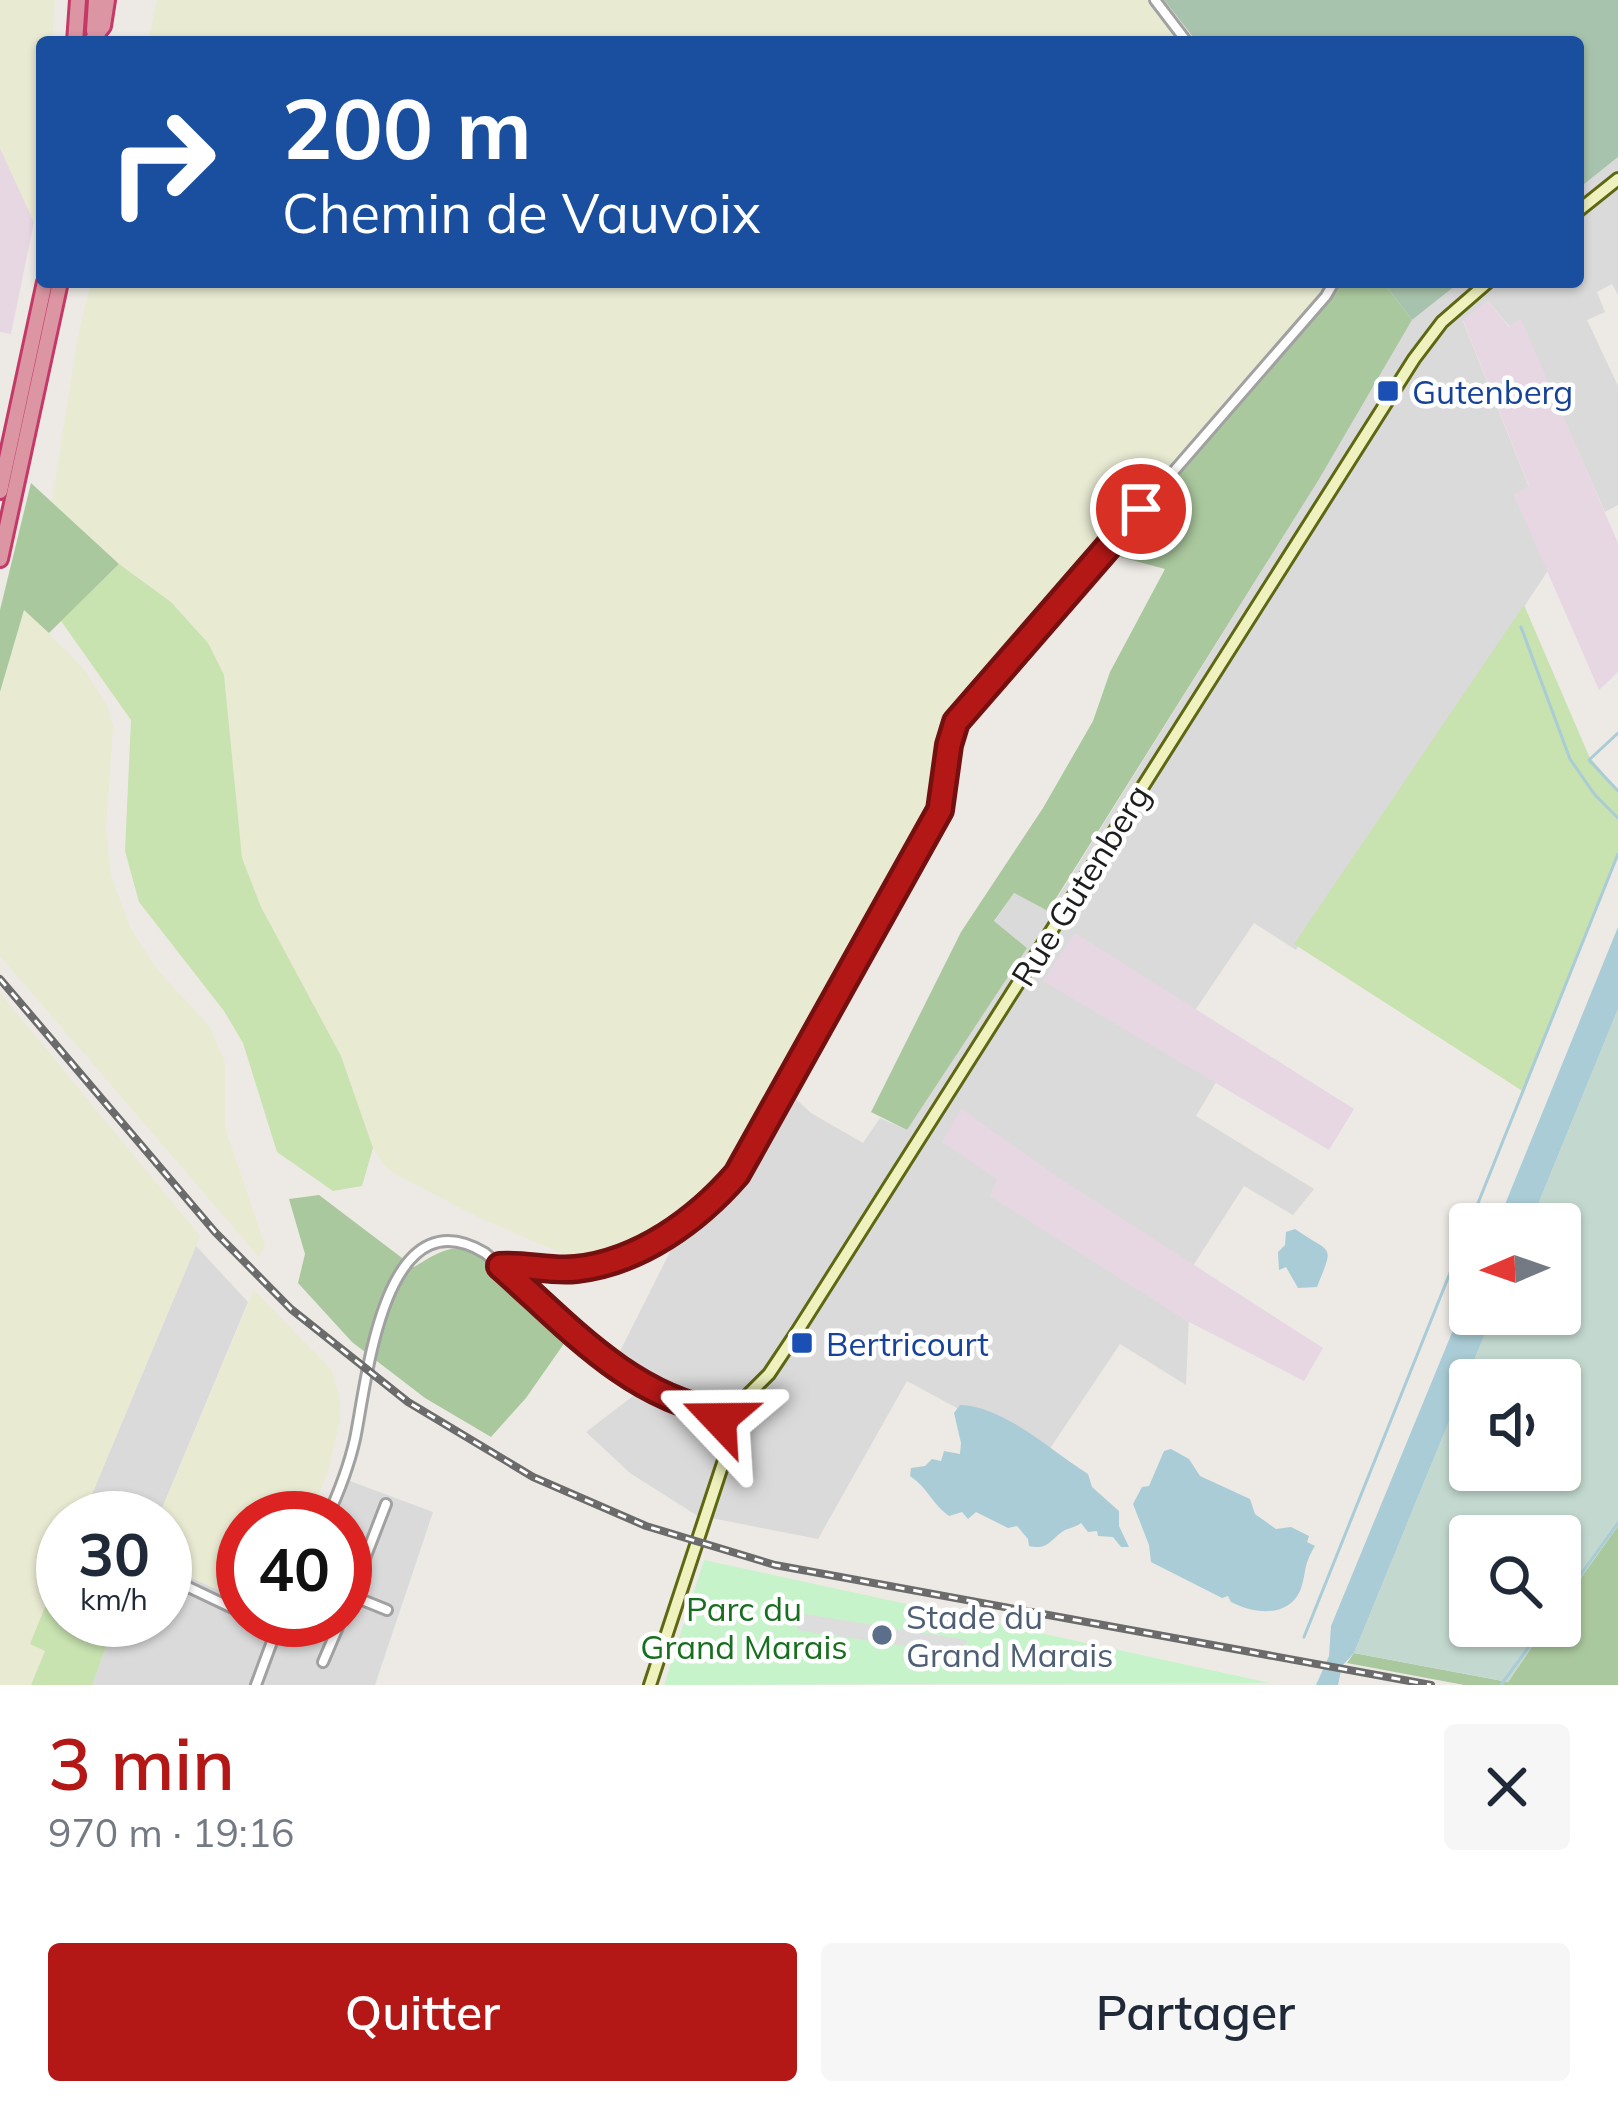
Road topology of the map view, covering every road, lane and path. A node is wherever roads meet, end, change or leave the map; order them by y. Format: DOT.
graph roads {
  1 [pos="78,0"];
  2 [pos="96,0"];
  3 [pos="107,0"];
  4 [pos="1155,0"];
  5 [pos="75,36"];
  6 [pos="93,36"];
  7 [pos="96,36"];
  8 [pos="1182,36"];
  9 [pos="1618,178"];
  10 [pos="1584,206"];
  11 [pos="43,288"];
  12 [pos="59,288"];
  13 [pos="1331,288"];
  14 [pos="1481,288"];
  15 [pos="0,491"];
  16 [pos="0,559"];
  17 [pos="500,1266"];
  18 [pos="739,1404"];
  19 [pos="718,1412"];
  20 [pos="731,1426"];
  21 [pos="337,1491"];
  22 [pos="386,1504"];
  23 [pos="372,1538"];
  24 [pos="372,1604"];
  25 [pos="387,1610"];
  26 [pos="270,1647"];
  27 [pos="329,1647"];
  28 [pos="323,1662"];
  29 [pos="256,1685"];
  30 [pos="650,1685"];
  1 -- 5 [label="highway"];
  2 -- 6 [label="highway"];
  3 -- 7 [label="highway"];
  4 -- 8 [label="street"];
  9 -- 10 [label="street"];
  11 -- 15 [label="highway"];
  12 -- 16 [label="highway"];
  13 -- 17 [label="street"];
  14 -- 18 [label="street, Rue Gutenberg"];
  17 -- 19 [label="street"];
  17 -- 21 [label="street"];
  18 -- 19 [label="street"];
  18 -- 20 [label="street"];
  19 -- 20 [label="street"];
  20 -- 30 [label="street"];
  22 -- 23 [label="street"];
  24 -- 25 [label="street"];
  26 -- 29 [label="street"];
  27 -- 28 [label="street"];
}
